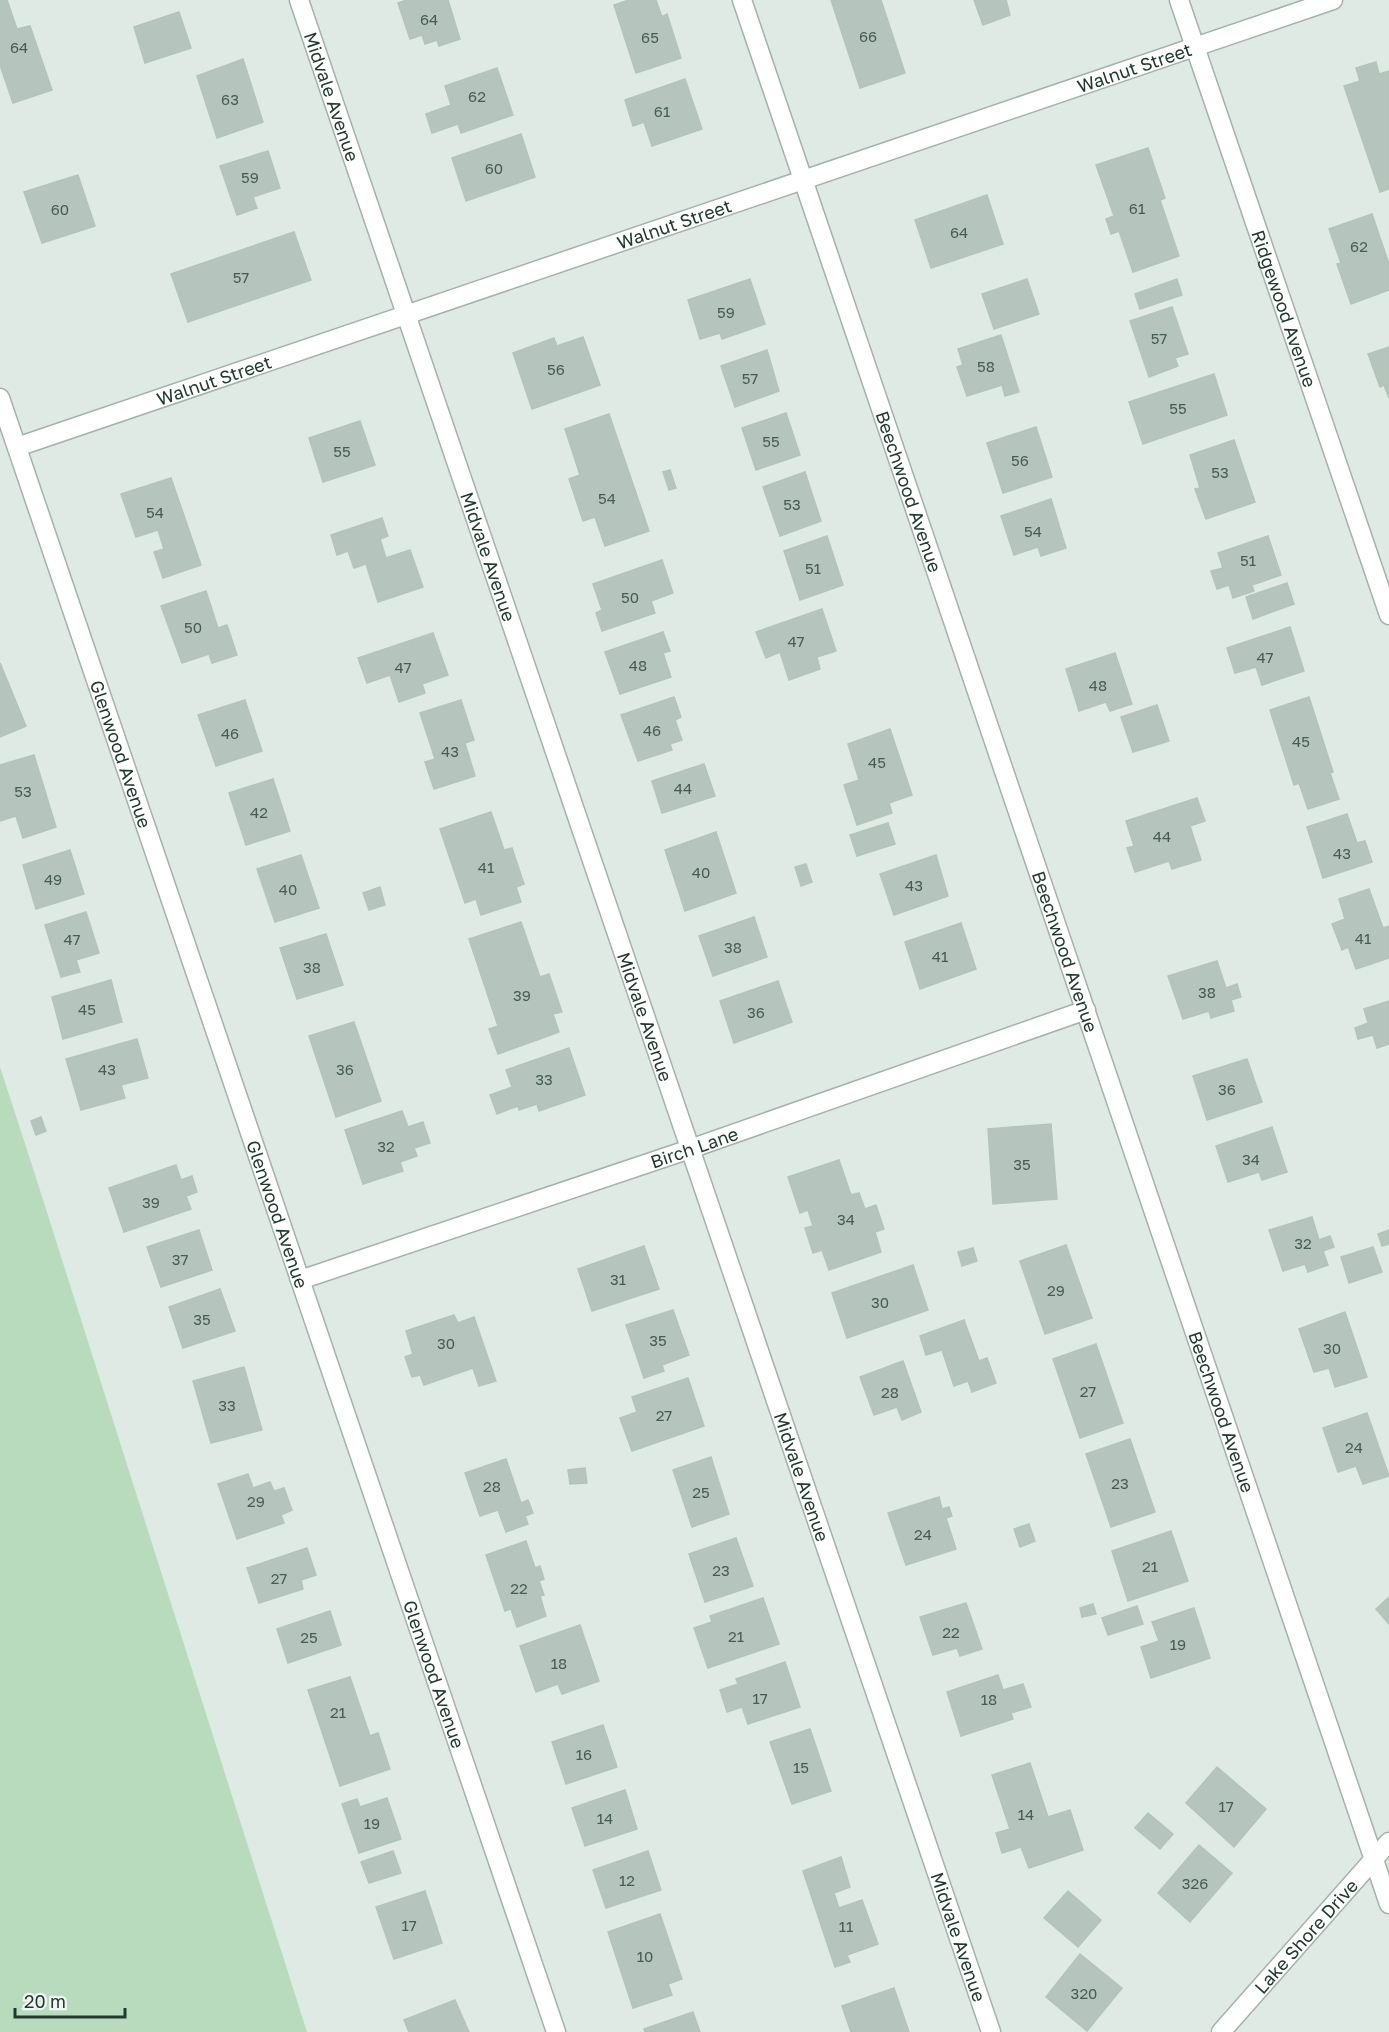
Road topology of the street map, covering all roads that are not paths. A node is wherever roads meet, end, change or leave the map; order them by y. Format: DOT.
graph roads {
  1 [pos="299,0"];
  2 [pos="742,0"];
  3 [pos="1179,0"];
  4 [pos="1333,0"];
  5 [pos="1195,47"];
  6 [pos="803,180"];
  7 [pos="406,314"];
  8 [pos="0,398"];
  9 [pos="17,447"];
  10 [pos="1389,615"];
  11 [pos="1086,1010"];
  12 [pos="690,1149"];
  13 [pos="300,1280"];
  14 [pos="1389,1842"];
  15 [pos="1374,1859"];
  16 [pos="1389,1904"];
  17 [pos="556,2032"];
  18 [pos="991,2032"];
  19 [pos="1221,2032"];
  1 -- 7 [label="street, Midvale Avenue"];
  2 -- 6 [label="street, Beechwood Avenue"];
  3 -- 5 [label="street, Ridgewood Avenue"];
  4 -- 5 [label="street, Walnut Street"];
  5 -- 6 [label="street, Walnut Street"];
  5 -- 10 [label="street, Ridgewood Avenue"];
  6 -- 7 [label="street, Walnut Street"];
  6 -- 11 [label="street, Beechwood Avenue"];
  7 -- 9 [label="street, Walnut Street"];
  7 -- 12 [label="street, Midvale Avenue"];
  8 -- 9 [label="street, Glenwood Avenue"];
  9 -- 13 [label="street, Glenwood Avenue"];
  11 -- 12 [label="street, Birch Lane"];
  11 -- 15 [label="street, Beechwood Avenue"];
  12 -- 13 [label="street, Birch Lane"];
  12 -- 18 [label="street, Midvale Avenue"];
  13 -- 17 [label="street, Glenwood Avenue"];
  14 -- 15 [label="street, Lake Shore Drive"];
  15 -- 16 [label="street, Beechwood Avenue"];
  15 -- 19 [label="street, Lake Shore Drive"];
}
